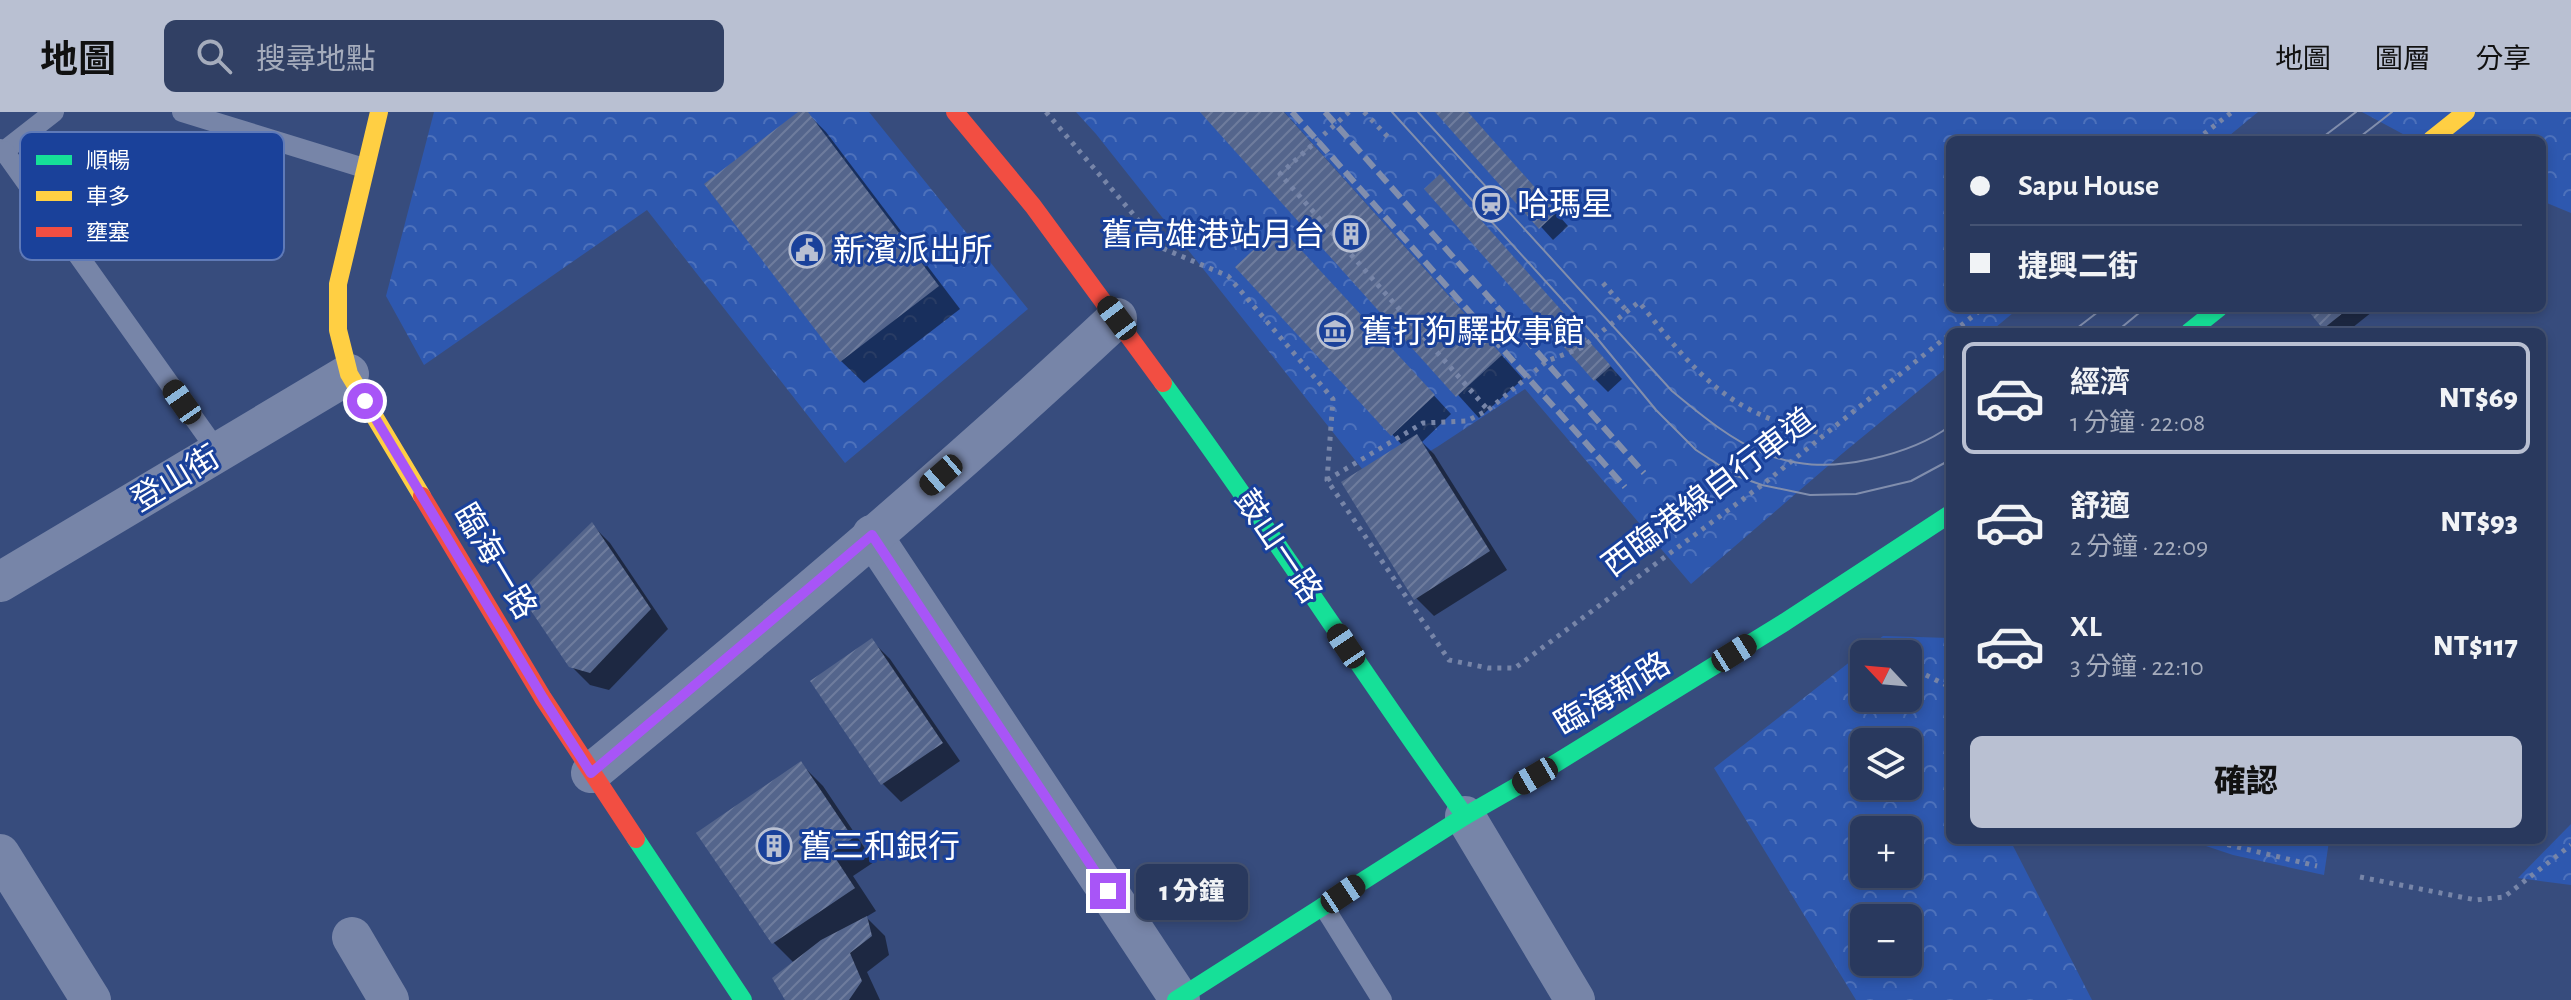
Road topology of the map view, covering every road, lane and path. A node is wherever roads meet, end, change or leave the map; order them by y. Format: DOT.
graph roads {
  1 [pos="54,112"];
  2 [pos="182,112"];
  3 [pos="379,112"];
  4 [pos="955,112"];
  5 [pos="1046,112"];
  6 [pos="1349,112"];
  7 [pos="1364,112"];
  8 [pos="2232,112"];
  9 [pos="2466,112"];
  10 [pos="27,132"];
  11 [pos="247,132"];
  12 [pos="2201,136"];
  13 [pos="2436,136"];
  14 [pos="20,137"];
  15 [pos="1390,139"];
  16 [pos="284,143"];
  17 [pos="2,150"];
  18 [pos="364,168"];
  19 [pos="20,175"];
  20 [pos="81,260"];
  21 [pos="1603,283"];
  22 [pos="1627,311"];
  23 [pos="1978,312"];
  24 [pos="2214,312"];
  25 [pos="1117,318"];
  26 [pos="1558,324"];
  27 [pos="1958,328"];
  28 [pos="2194,328"];
  29 [pos="1946,338"];
  30 [pos="1581,348"];
  31 [pos="349,374"];
  32 [pos="1488,410"];
  33 [pos="1825,433"];
  34 [pos="218,452"];
  35 [pos="1374,452"];
  36 [pos="1379,458"];
  37 [pos="1327,480"];
  38 [pos="1946,517"];
  39 [pos="872,535"];
  40 [pos="0,582"];
  41 [pos="1922,673"];
  42 [pos="1946,685"];
  43 [pos="591,773"];
  44 [pos="1465,816"];
  45 [pos="2225,844"];
  46 [pos="2571,845"];
  47 [pos="0,854"];
  48 [pos="2317,866"];
  49 [pos="2360,877"];
  50 [pos="1324,907"];
  51 [pos="352,937"];
  52 [pos="1178,999"];
  53 [pos="91,1000"];
  54 [pos="389,1000"];
  55 [pos="743,1000"];
  56 [pos="1382,1000"];
  57 [pos="1575,1000"];
  1 -- 10 [label="lane"];
  2 -- 11 [label="lane"];
  3 -- 18 [label="street, 臨海一路"];
  4 -- 25 [label="street, 鼓山一路"];
  5 -- 37 [label="path"];
  6 -- 32 [label="path"];
  7 -- 15 [label="path"];
  8 -- 12 [label="path"];
  9 -- 13 [label="street"];
  14 -- 17 [label="lane"];
  16 -- 18 [label="lane"];
  17 -- 19 [label="lane"];
  18 -- 31 [label="street, 臨海一路"];
  20 -- 34 [label="lane"];
  21 -- 22 [label="path"];
  22 -- 30 [label="path"];
  22 -- 33 [label="path"];
  23 -- 27 [label="path, 西臨港線自行車道"];
  24 -- 28 [label="street"];
  25 -- 39 [label="street"];
  25 -- 44 [label="street, 鼓山一路"];
  26 -- 30 [label="path"];
  29 -- 33 [label="path, 西臨港線自行車道"];
  30 -- 32 [label="path"];
  31 -- 34 [label="street, 登山街"];
  31 -- 43 [label="street, 臨海一路"];
  32 -- 35 [label="path"];
  33 -- 37 [label="path, 西臨港線自行車道"];
  34 -- 40 [label="street, 登山街"];
  35 -- 36 [label="path"];
  35 -- 37 [label="path"];
  38 -- 44 [label="street, 臨海新路"];
  39 -- 43 [label="street"];
  39 -- 52 [label="street"];
  41 -- 42 [label="path"];
  43 -- 55 [label="street, 臨海一路"];
  44 -- 50 [label="street, 臨海新路"];
  44 -- 57 [label="street, 鼓山一路"];
  45 -- 48 [label="path"];
  46 -- 49 [label="path"];
  47 -- 53 [label="street"];
  50 -- 52 [label="street, 臨海新路"];
  50 -- 56 [label="lane"];
  51 -- 54 [label="street"];
}
